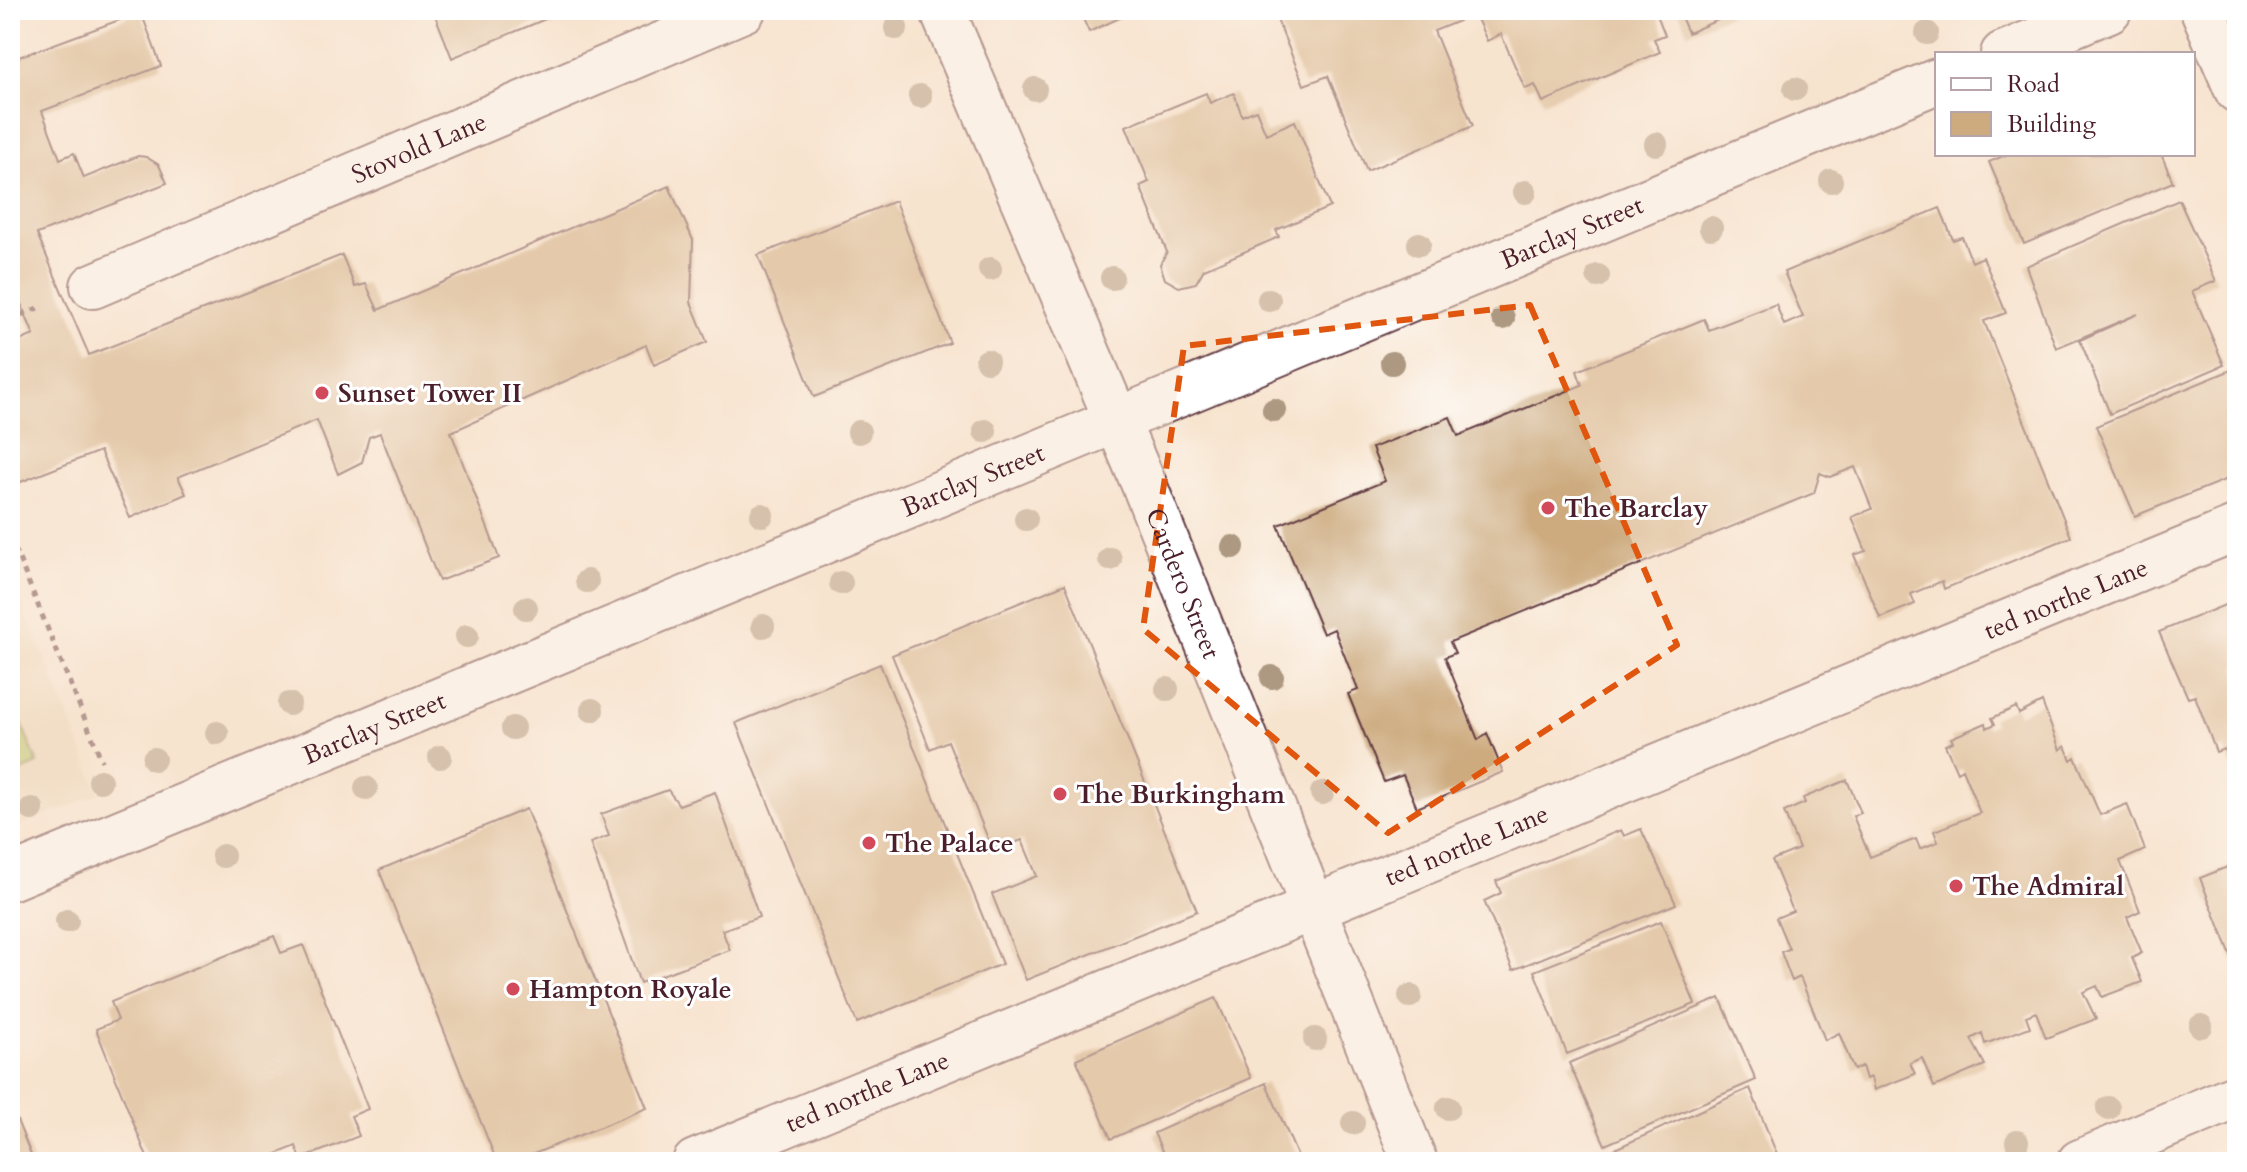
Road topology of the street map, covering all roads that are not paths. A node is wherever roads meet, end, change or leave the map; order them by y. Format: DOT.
graph roads {
  1 [pos="743,10"];
  2 [pos="942,10"];
  3 [pos="2109,10"];
  4 [pos="2203,10"];
  5 [pos="2008,52"];
  6 [pos="1935,82"];
  7 [pos="2237,90"];
  8 [pos="93,286"];
  9 [pos="1117,420"];
  10 [pos="2237,528"];
  11 [pos="10,878"];
  12 [pos="1313,909"];
  13 [pos="2237,1096"];
  14 [pos="695,1162"];
  15 [pos="1415,1162"];
  16 [pos="2080,1162"];
  1 -- 8 [label="street, Stovold Lane"];
  2 -- 9 [label="street, Cardero Street"];
  3 -- 5 [label="street"];
  4 -- 7 [label="street"];
  6 -- 9 [label="street, Barclay Street"];
  9 -- 11 [label="street, Barclay Street"];
  9 -- 12 [label="street, Cardero Street"];
  10 -- 12 [label="street, ted northe Lane"];
  12 -- 14 [label="street, ted northe Lane"];
  12 -- 15 [label="street, Cardero Street"];
  13 -- 16 [label="street"];
}
